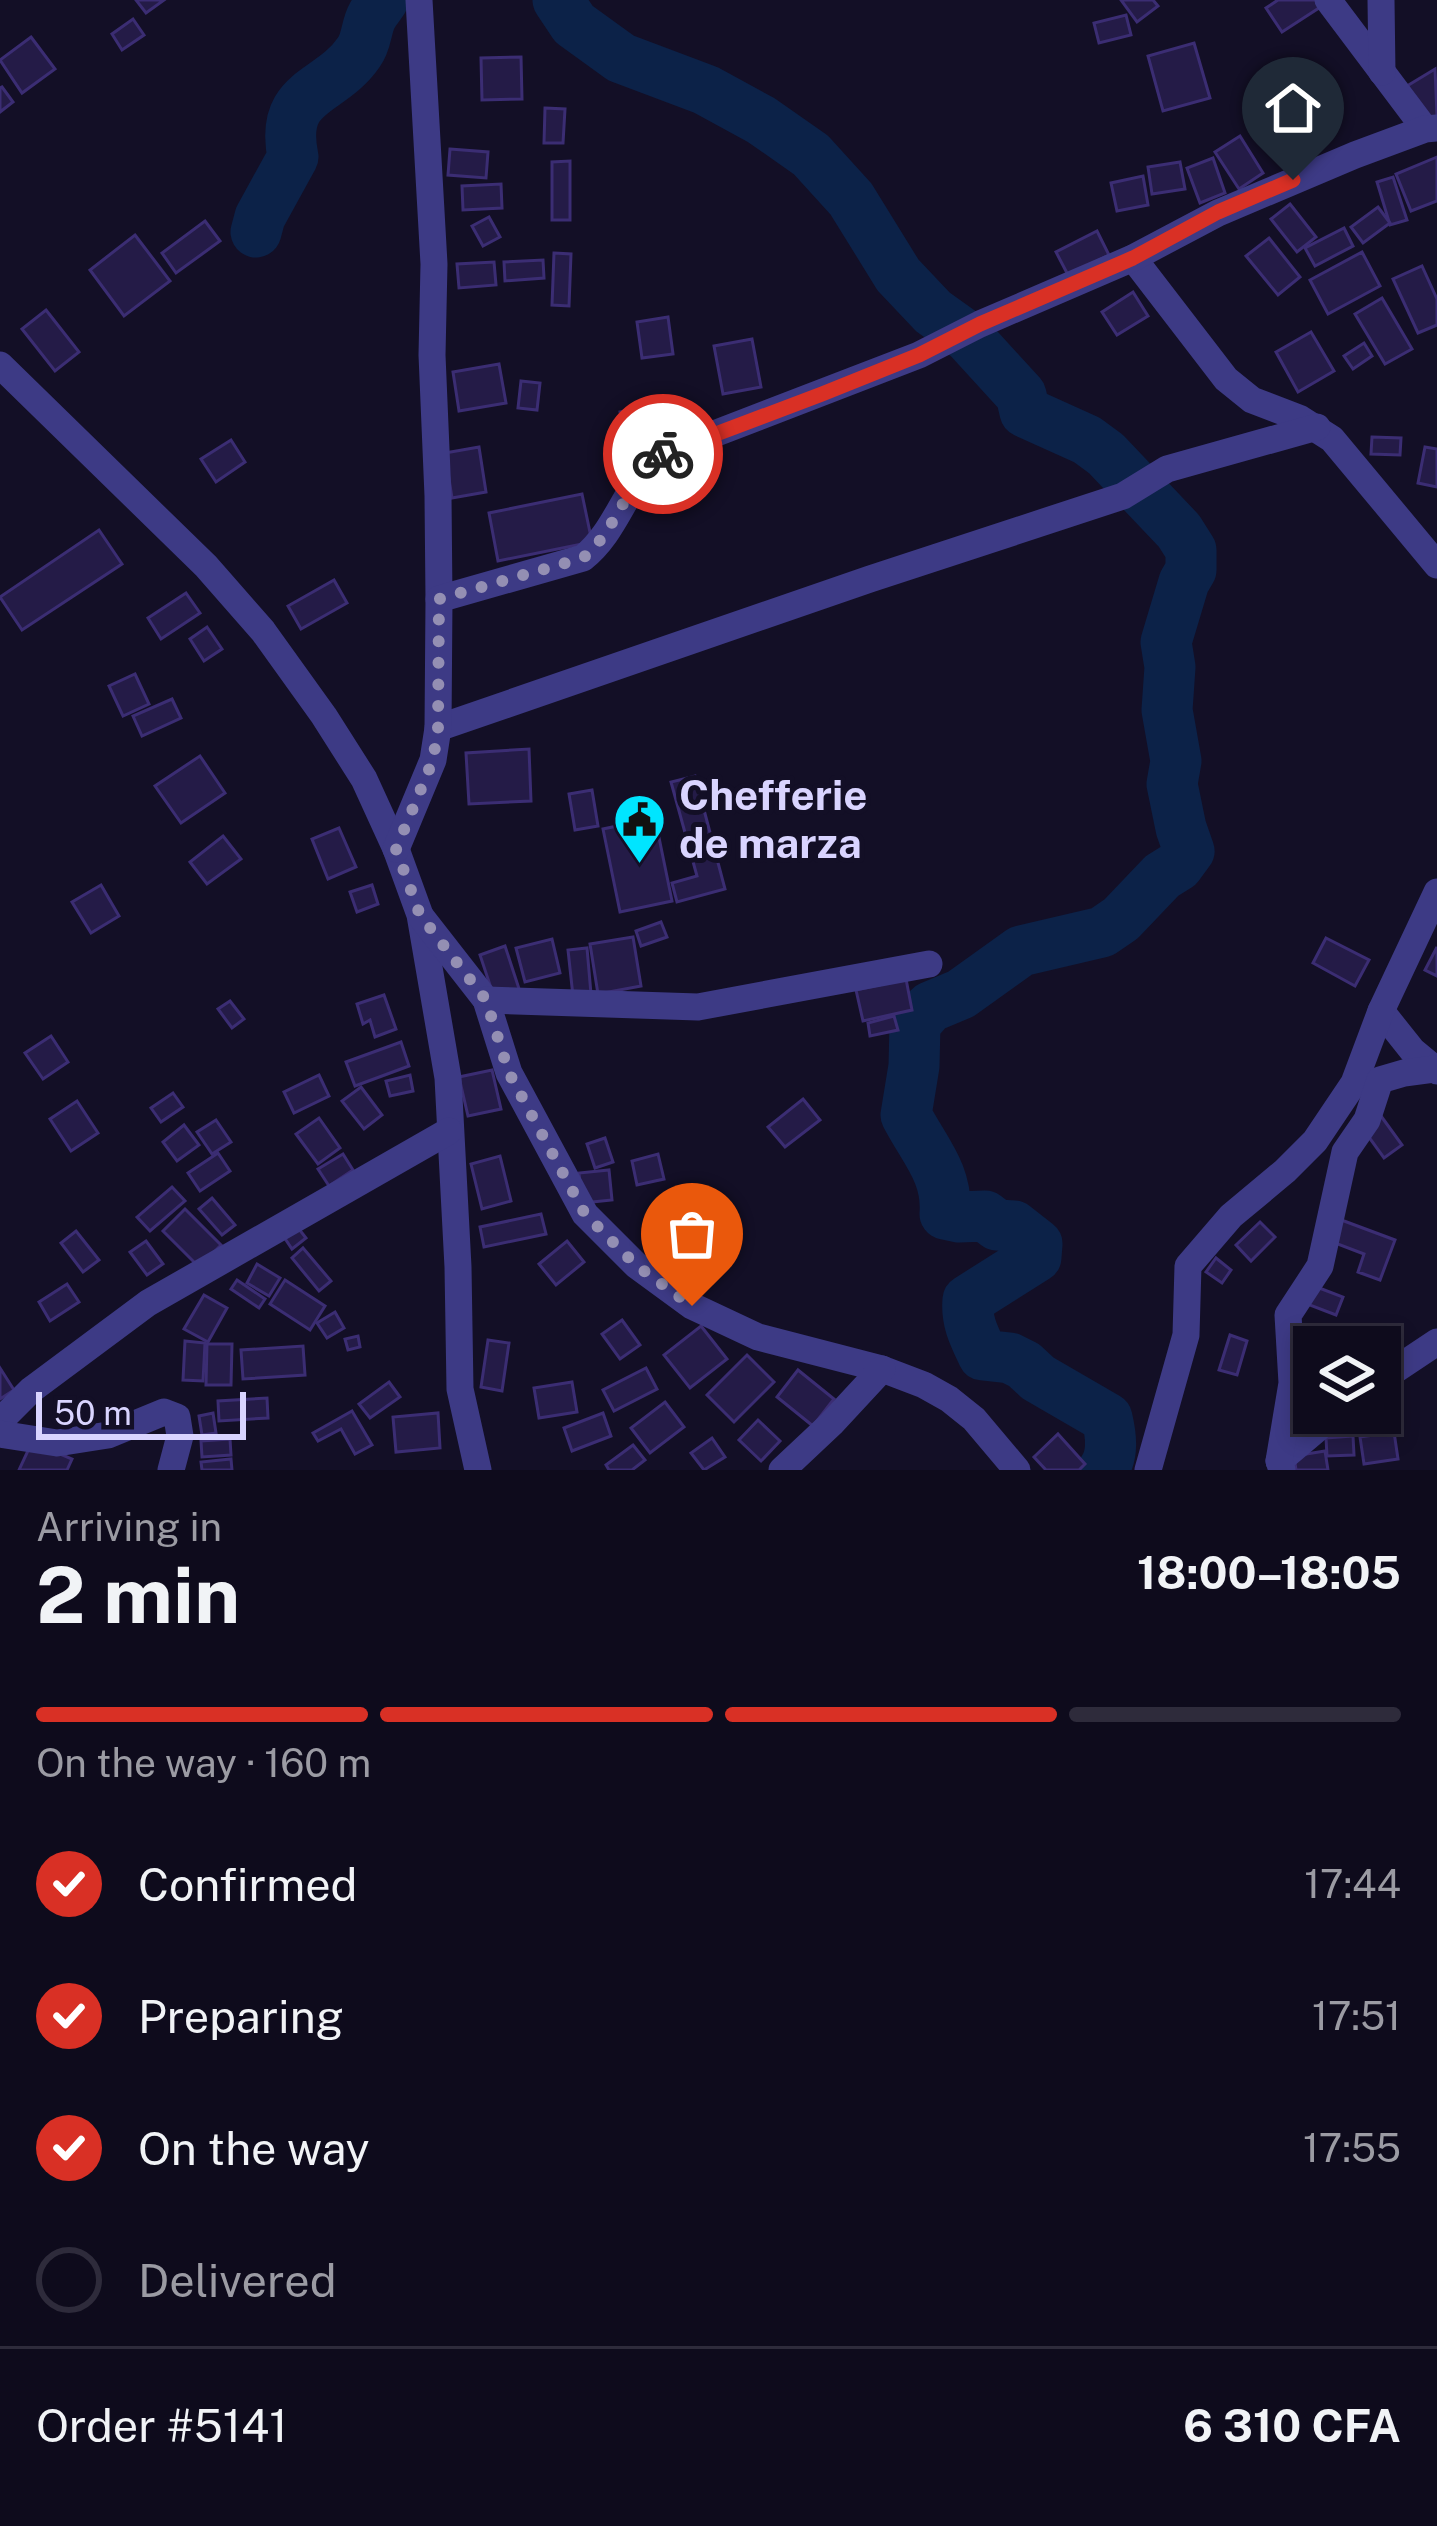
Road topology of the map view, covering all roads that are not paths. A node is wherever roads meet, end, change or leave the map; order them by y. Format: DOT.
graph roads {
  1 [pos="419,0"];
  2 [pos="1328,0"];
  3 [pos="1381,0"];
  4 [pos="1382,72"];
  5 [pos="1431,129"];
  6 [pos="1133,258"];
  7 [pos="0,365"];
  8 [pos="1317,428"];
  9 [pos="1437,565"];
  10 [pos="439,599"];
  11 [pos="438,728"];
  12 [pos="396,849"];
  13 [pos="1437,892"];
  14 [pos="420,915"];
  15 [pos="929,964"];
  16 [pos="486,1000"];
  17 [pos="1382,1011"];
  18 [pos="1435,1070"];
  19 [pos="449,1131"];
  20 [pos="1437,1342"];
  21 [pos="1401,1366"];
  22 [pos="882,1370"];
  23 [pos="0,1421"];
  24 [pos="0,1434"];
  25 [pos="1314,1434"];
  26 [pos="1281,1465"];
  27 [pos="171,1470"];
  28 [pos="478,1470"];
  29 [pos="782,1470"];
  30 [pos="1017,1470"];
  31 [pos="1148,1470"];
  1 -- 10 [label="street"];
  2 -- 4 [label="street"];
  3 -- 4 [label="street"];
  4 -- 5 [label="street"];
  5 -- 6 [label="street"];
  6 -- 8 [label="street"];
  6 -- 10 [label="street"];
  7 -- 12 [label="street"];
  8 -- 9 [label="street"];
  8 -- 11 [label="street"];
  10 -- 11 [label="street"];
  11 -- 12 [label="street"];
  12 -- 14 [label="street"];
  13 -- 17 [label="street"];
  14 -- 16 [label="street"];
  14 -- 19 [label="street"];
  15 -- 16 [label="street"];
  16 -- 22 [label="street"];
  17 -- 18 [label="street"];
  17 -- 31 [label="street"];
  18 -- 26 [label="street"];
  19 -- 23 [label="street"];
  19 -- 28 [label="street"];
  20 -- 21 [label="street"];
  22 -- 29 [label="street"];
  22 -- 30 [label="street"];
  24 -- 27 [label="street"];
  25 -- 26 [label="street"];
}
